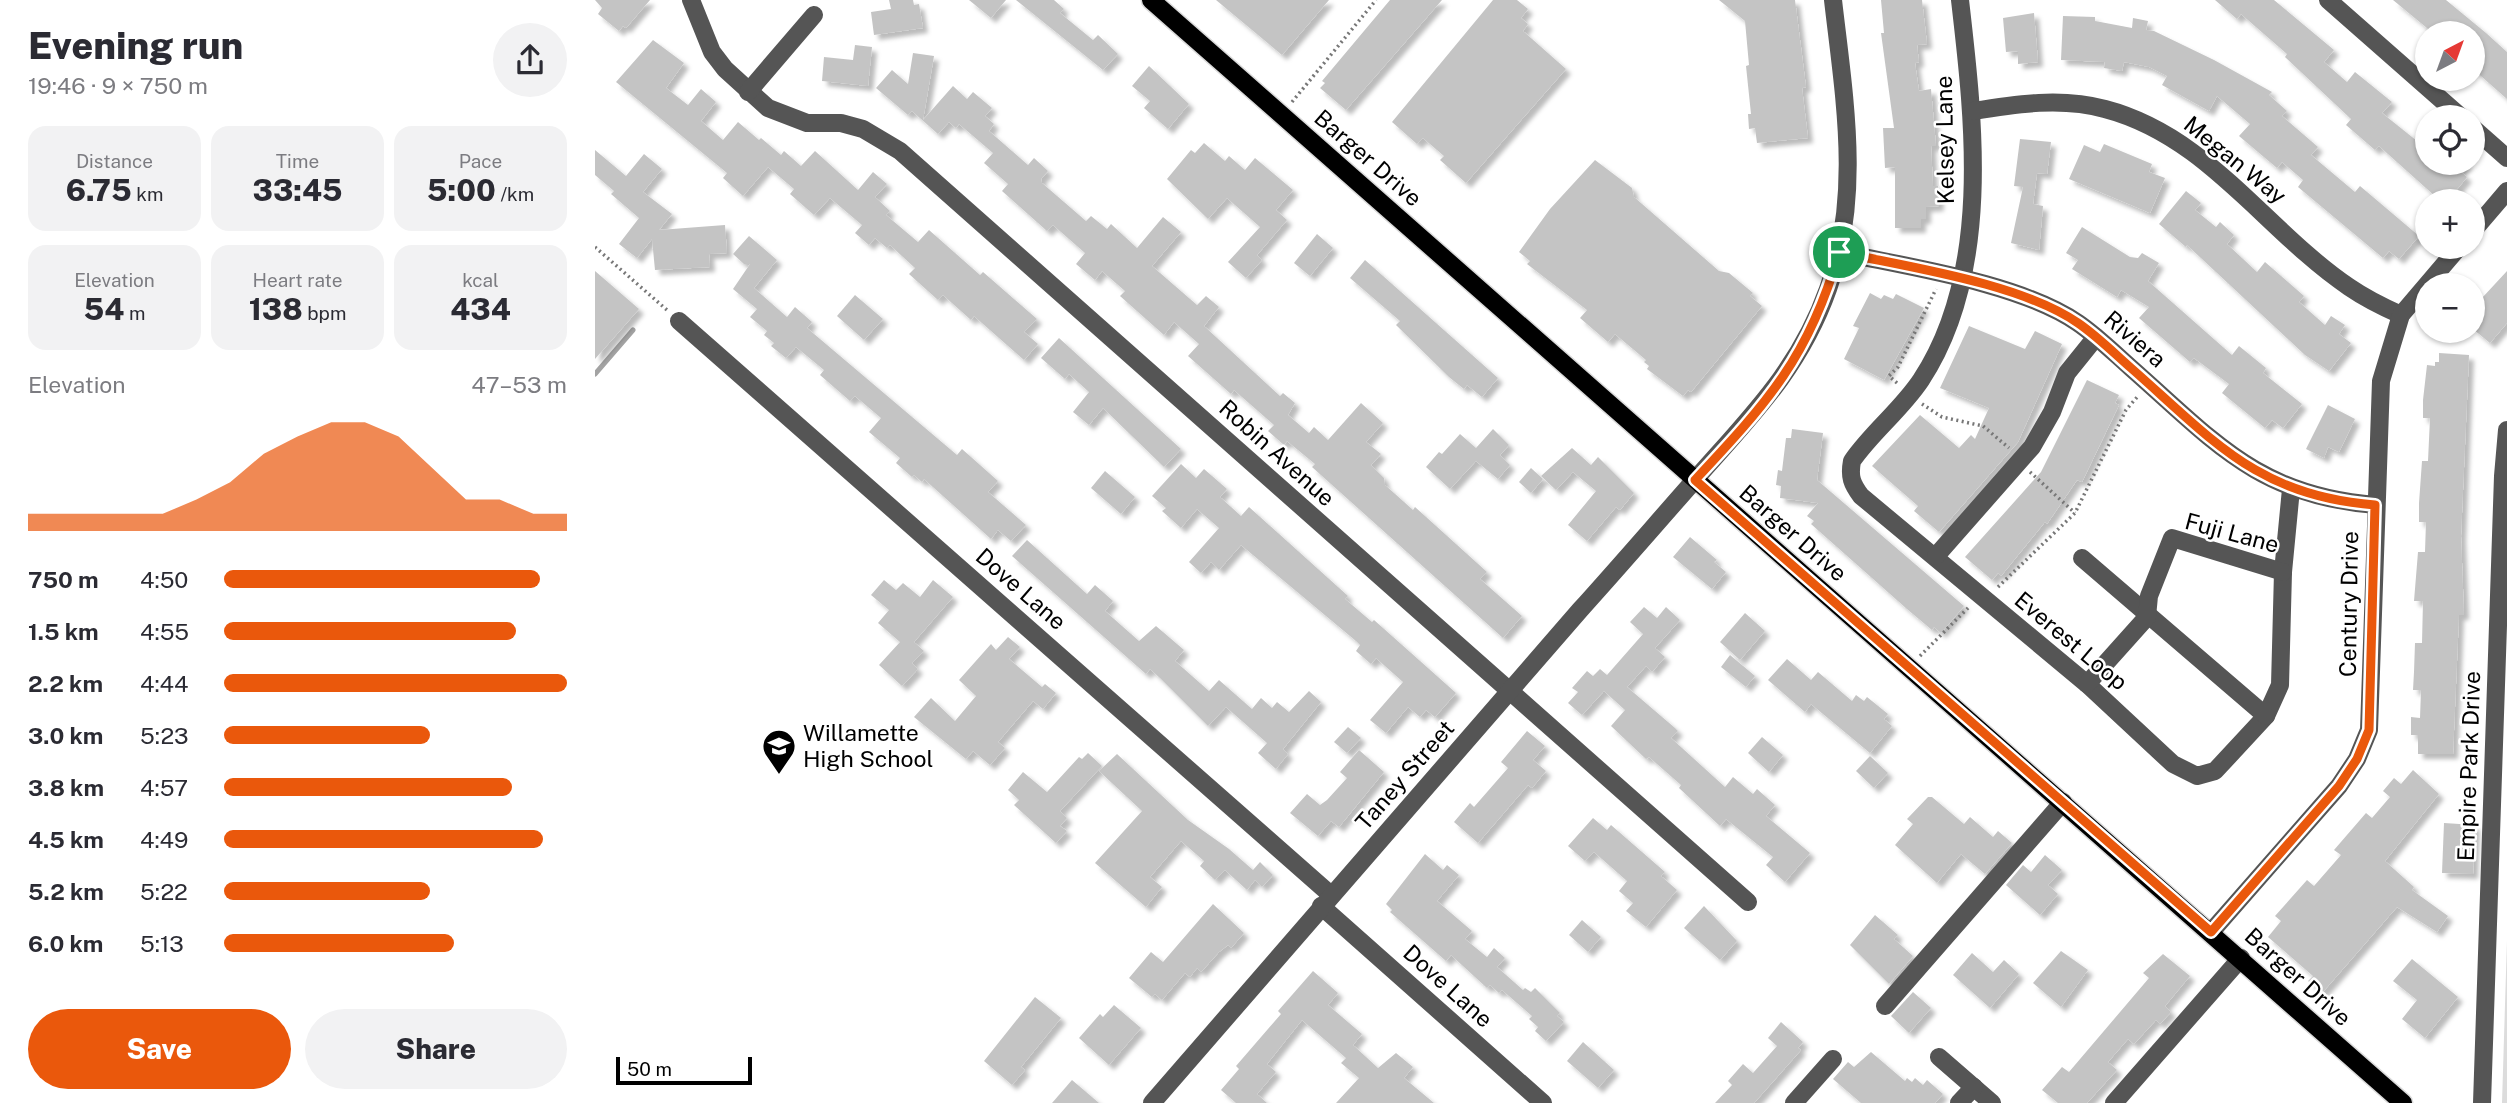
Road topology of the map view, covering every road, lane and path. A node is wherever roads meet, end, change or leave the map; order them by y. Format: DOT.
graph roads {
  1 [pos="691,0"];
  2 [pos="1151,0"];
  3 [pos="1377,0"];
  4 [pos="1833,0"];
  5 [pos="1960,0"];
  6 [pos="2328,0"];
  7 [pos="814,15"];
  8 [pos="748,92"];
  9 [pos="2447,105"];
  10 [pos="1973,111"];
  11 [pos="1282,115"];
  12 [pos="2485,139"];
  13 [pos="2507,158"];
  14 [pos="2507,191"];
  15 [pos="2485,217"];
  16 [pos="595,247"];
  17 [pos="1839,252"];
  18 [pos="2449,259"];
  19 [pos="1959,286"];
  20 [pos="2400,315"];
  21 [pos="679,321"];
  22 [pos="2096,337"];
  23 [pos="2149,384"];
  24 [pos="1910,394"];
  25 [pos="2507,430"];
  26 [pos="2021,460"];
  27 [pos="1695,480"];
  28 [pos="2291,489"];
  29 [pos="2375,505"];
  30 [pos="2075,513"];
  31 [pos="1936,556"];
  32 [pos="2082,558"];
  33 [pos="2283,572"];
  34 [pos="1982,598"];
  35 [pos="2147,617"];
  36 [pos="1909,667"];
  37 [pos="2087,684"];
  38 [pos="1509,692"];
  39 [pos="2266,716"];
  40 [pos="2063,802"];
  41 [pos="1326,901"];
  42 [pos="1748,902"];
  43 [pos="2211,932"];
  44 [pos="2241,958"];
  45 [pos="1885,1006"];
  46 [pos="1939,1057"];
  47 [pos="1833,1059"];
  48 [pos="1974,1087"];
  49 [pos="1152,1103"];
  50 [pos="1543,1103"];
  51 [pos="1794,1103"];
  52 [pos="1959,1103"];
  53 [pos="1992,1103"];
  54 [pos="2114,1103"];
  55 [pos="2403,1103"];
  56 [pos="2482,1103"];
  1 -- 8 [label="street, Robin Avenue"];
  2 -- 11 [label="main road, Barger Drive"];
  3 -- 11 [label="path"];
  4 -- 17 [label="street, Taney Street"];
  5 -- 10 [label="street, Kelsey Lane"];
  6 -- 9 [label="street"];
  7 -- 8 [label="street"];
  8 -- 38 [label="street, Robin Avenue"];
  10 -- 19 [label="street, Kelsey Lane"];
  10 -- 20 [label="street, Megan Way"];
  11 -- 27 [label="main road, Barger Drive"];
  12 -- 13 [label="street"];
  14 -- 15 [label="street"];
  16 -- 21 [label="path"];
  17 -- 19 [label="street, Riviera"];
  17 -- 27 [label="street, Taney Street"];
  18 -- 20 [label="street, Century Drive"];
  19 -- 22 [label="street, Riviera"];
  19 -- 24 [label="street, Everest Loop"];
  19 -- 24 [label="path"];
  20 -- 29 [label="street, Century Drive"];
  21 -- 41 [label="street, Dove Lane"];
  22 -- 23 [label="street, Riviera"];
  22 -- 26 [label="street"];
  23 -- 28 [label="street, Riviera"];
  23 -- 30 [label="path"];
  24 -- 26 [label="path"];
  24 -- 31 [label="street, Everest Loop"];
  25 -- 56 [label="street, Empire Park Drive"];
  26 -- 30 [label="path"];
  26 -- 31 [label="street"];
  27 -- 36 [label="main road, Barger Drive"];
  27 -- 38 [label="street, Taney Street"];
  28 -- 29 [label="street, Riviera"];
  28 -- 33 [label="street, Everest Loop"];
  29 -- 43 [label="street, Century Drive"];
  30 -- 34 [label="path"];
  31 -- 34 [label="street, Everest Loop"];
  32 -- 35 [label="street"];
  33 -- 35 [label="street, Fuji Lane"];
  33 -- 39 [label="street, Everest Loop"];
  34 -- 36 [label="path"];
  34 -- 37 [label="street, Everest Loop"];
  35 -- 37 [label="street, Fuji Lane"];
  35 -- 39 [label="street"];
  36 -- 40 [label="main road, Barger Drive"];
  37 -- 39 [label="street, Everest Loop"];
  38 -- 41 [label="street, Taney Street"];
  38 -- 42 [label="street, Robin Avenue"];
  40 -- 43 [label="main road, Barger Drive"];
  40 -- 45 [label="street"];
  41 -- 49 [label="street, Taney Street"];
  41 -- 50 [label="street, Dove Lane"];
  43 -- 44 [label="main road, Barger Drive"];
  44 -- 54 [label="street"];
  44 -- 55 [label="main road, Barger Drive"];
  46 -- 48 [label="street"];
  47 -- 51 [label="street"];
  48 -- 52 [label="street"];
  48 -- 53 [label="street"];
}
